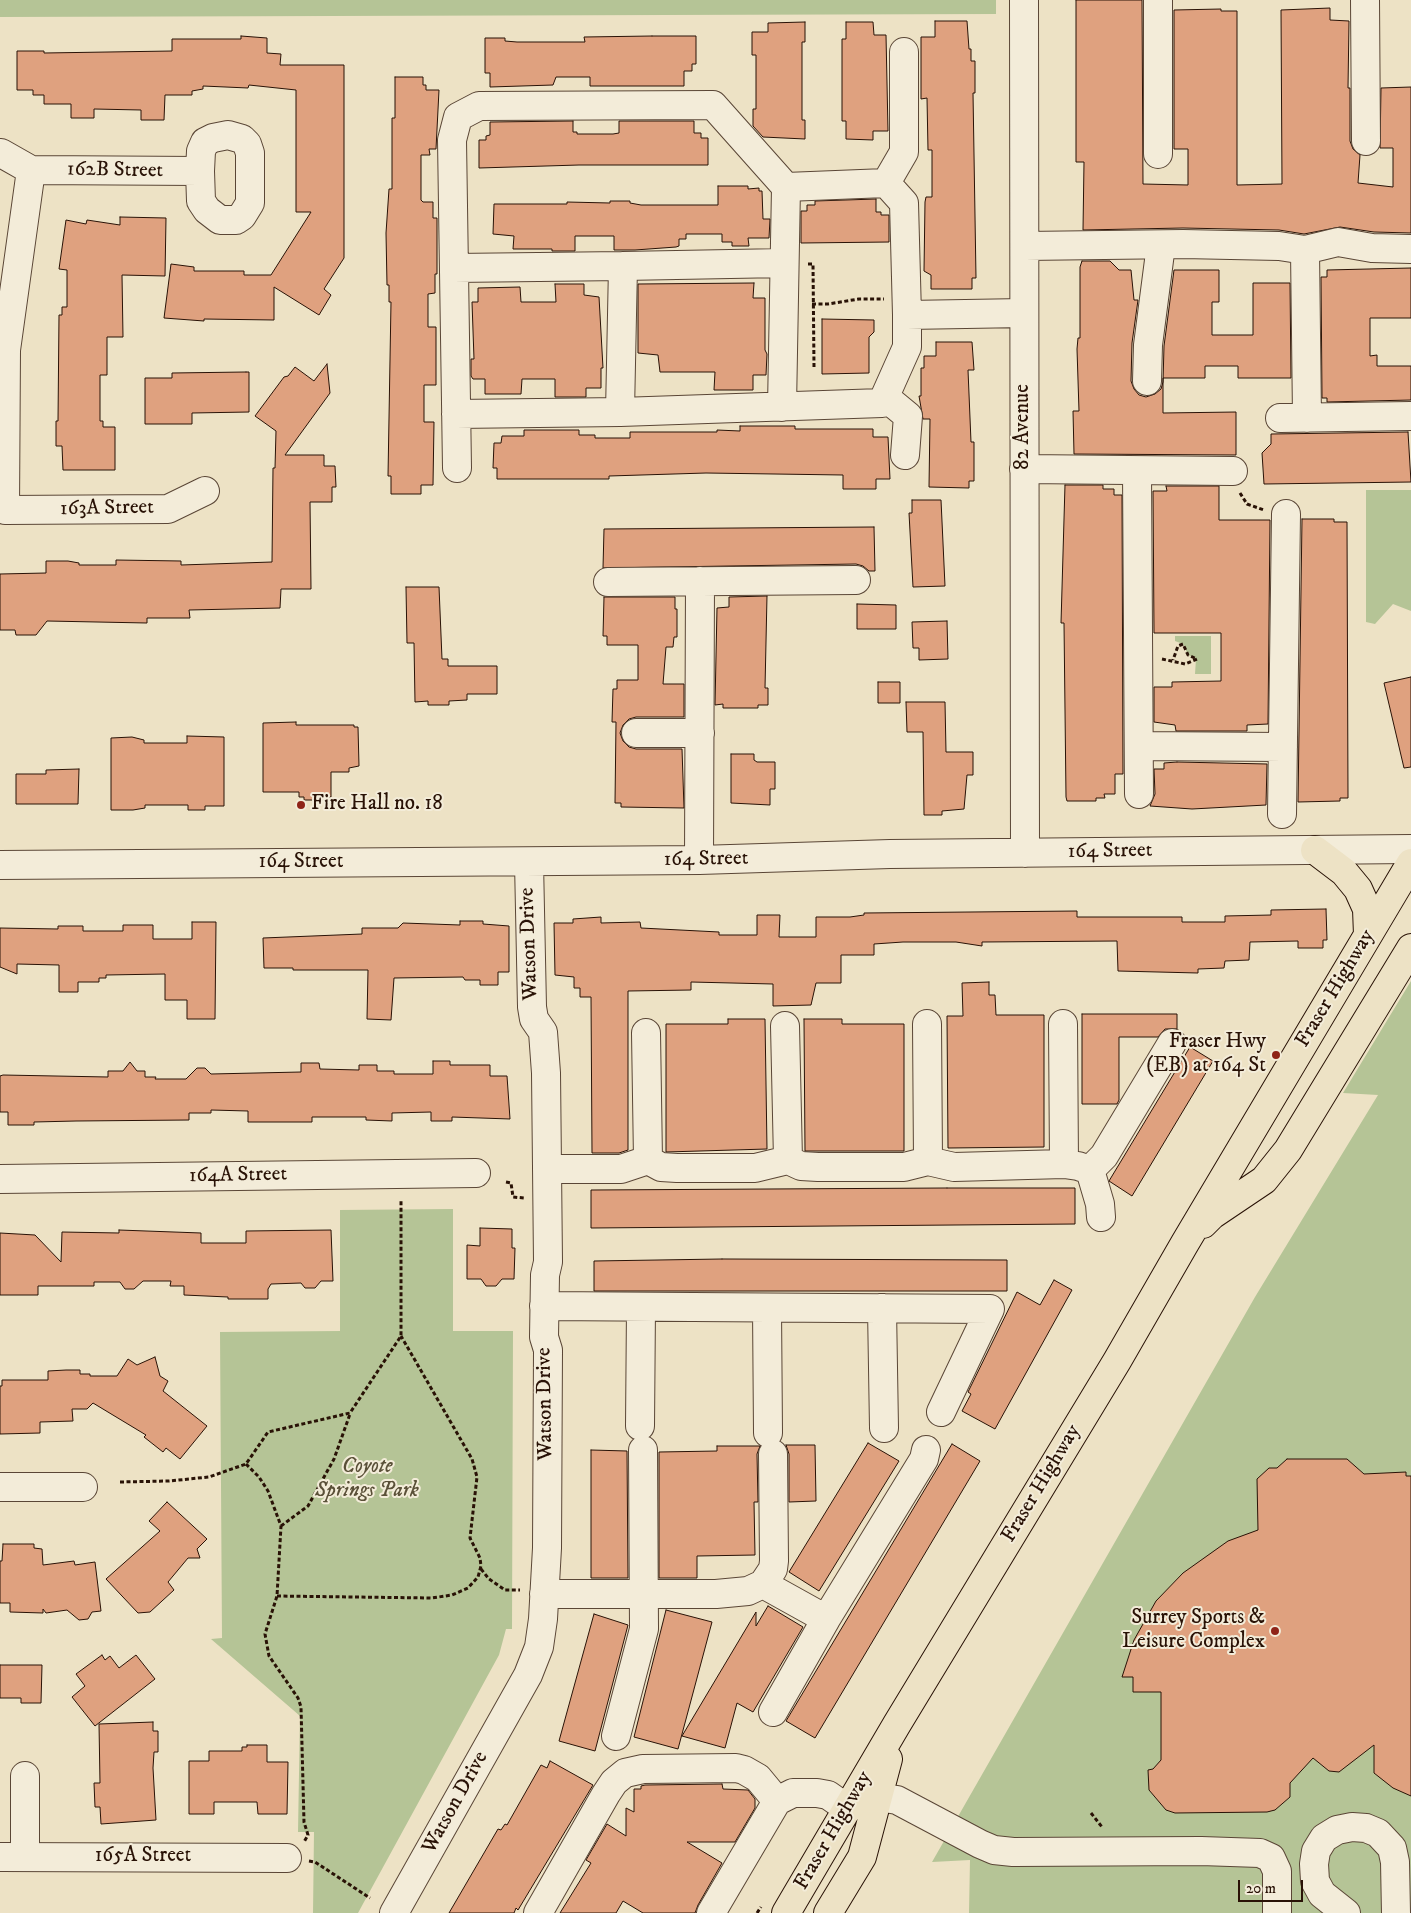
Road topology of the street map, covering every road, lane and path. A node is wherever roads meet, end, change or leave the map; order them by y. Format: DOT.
graph roads {
  1 [pos="1024,0"];
  2 [pos="1158,0"];
  3 [pos="1365,0"];
  4 [pos="904,52"];
  5 [pos="1366,141"];
  6 [pos="1,153"];
  7 [pos="1158,154"];
  8 [pos="31,170"];
  9 [pos="200,171"];
  10 [pos="886,183"];
  11 [pos="786,187"];
  12 [pos="1161,245"];
  13 [pos="1025,246"];
  14 [pos="1305,250"];
  15 [pos="1411,250"];
  16 [pos="784,263"];
  17 [pos="623,266"];
  18 [pos="454,268"];
  19 [pos="898,307"];
  20 [pos="1024,313"];
  21 [pos="3,350"];
  22 [pos="814,367"];
  23 [pos="1146,382"];
  24 [pos="885,397"];
  25 [pos="782,407"];
  26 [pos="620,412"];
  27 [pos="456,414"];
  28 [pos="1411,416"];
  29 [pos="1280,418"];
  30 [pos="1307,418"];
  31 [pos="906,455"];
  32 [pos="457,468"];
  33 [pos="1024,469"];
  34 [pos="1137,471"];
  35 [pos="1233,471"];
  36 [pos="205,491"];
  37 [pos="1286,514"];
  38 [pos="700,580"];
  39 [pos="856,580"];
  40 [pos="608,582"];
  41 [pos="1138,660"];
  42 [pos="1173,660"];
  43 [pos="636,733"];
  44 [pos="700,733"];
  45 [pos="1139,746"];
  46 [pos="1283,747"];
  47 [pos="1139,794"];
  48 [pos="1282,814"];
  49 [pos="1411,849"];
  50 [pos="1315,850"];
  51 [pos="1025,853"];
  52 [pos="699,860"];
  53 [pos="529,862"];
  54 [pos="1411,864"];
  55 [pos="0,865"];
  56 [pos="1368,935"];
  57 [pos="1411,948"];
  58 [pos="927,1024"];
  59 [pos="1063,1024"];
  60 [pos="785,1026"];
  61 [pos="646,1033"];
  62 [pos="1172,1043"];
  63 [pos="648,1160"];
  64 [pos="788,1160"];
  65 [pos="928,1161"];
  66 [pos="1064,1164"];
  67 [pos="548,1169"];
  68 [pos="1090,1170"];
  69 [pos="476,1174"];
  70 [pos="0,1179"];
  71 [pos="506,1182"];
  72 [pos="401,1198"];
  73 [pos="526,1198"];
  74 [pos="1101,1216"];
  75 [pos="1185,1243"];
  76 [pos="544,1306"];
  77 [pos="641,1307"];
  78 [pos="767,1308"];
  79 [pos="882,1308"];
  80 [pos="401,1336"];
  81 [pos="941,1412"];
  82 [pos="350,1413"];
  83 [pos="884,1428"];
  84 [pos="926,1450"];
  85 [pos="246,1464"];
  86 [pos="120,1482"];
  87 [pos="0,1487"];
  88 [pos="83,1487"];
  89 [pos="281,1526"];
  90 [pos="480,1569"];
  91 [pos="763,1584"];
  92 [pos="532,1592"];
  93 [pos="644,1594"];
  94 [pos="277,1596"];
  95 [pos="826,1619"];
  96 [pos="773,1712"];
  97 [pos="897,1724"];
  98 [pos="616,1736"];
  99 [pos="25,1776"];
  100 [pos="878,1797"];
  101 [pos="777,1801"];
  102 [pos="848,1809"];
  103 [pos="1092,1813"];
  104 [pos="1103,1828"];
  105 [pos="301,1854"];
  106 [pos="12,1857"];
  107 [pos="314,1862"];
  108 [pos="370,1898"];
  109 [pos="394,1913"];
  110 [pos="538,1913"];
  111 [pos="711,1913"];
  112 [pos="786,1913"];
  113 [pos="828,1913"];
  114 [pos="1277,1913"];
  115 [pos="1346,1913"];
  116 [pos="1396,1913"];
  1 -- 13 [label="street, 82 Avenue"];
  2 -- 7 [label="street"];
  3 -- 5 [label="street"];
  4 -- 10 [label="street"];
  6 -- 8 [label="street"];
  8 -- 9 [label="street, 162B Street"];
  8 -- 21 [label="street"];
  10 -- 11 [label="street"];
  10 -- 19 [label="street"];
  11 -- 16 [label="street"];
  11 -- 18 [label="street"];
  12 -- 13 [label="street"];
  12 -- 14 [label="street"];
  12 -- 23 [label="street"];
  13 -- 20 [label="street, 82 Avenue"];
  14 -- 15 [label="street"];
  14 -- 30 [label="street"];
  16 -- 17 [label="street"];
  16 -- 25 [label="street"];
  17 -- 18 [label="street"];
  17 -- 26 [label="street"];
  18 -- 27 [label="street"];
  19 -- 20 [label="street"];
  19 -- 22 [label="path"];
  19 -- 24 [label="street"];
  20 -- 33 [label="street, 82 Avenue"];
  21 -- 36 [label="street, 163A Street"];
  24 -- 25 [label="street"];
  24 -- 31 [label="street"];
  25 -- 26 [label="street"];
  26 -- 27 [label="street"];
  27 -- 32 [label="street"];
  28 -- 30 [label="street"];
  29 -- 30 [label="street"];
  33 -- 34 [label="street"];
  33 -- 51 [label="street, 82 Avenue"];
  34 -- 35 [label="street"];
  34 -- 41 [label="street"];
  35 -- 37 [label="path"];
  37 -- 46 [label="street"];
  38 -- 39 [label="street"];
  38 -- 40 [label="street"];
  38 -- 44 [label="street"];
  41 -- 42 [label="path"];
  41 -- 45 [label="street"];
  42 -- 42 [label="path"];
  43 -- 44 [label="street"];
  44 -- 52 [label="street"];
  45 -- 46 [label="street"];
  45 -- 47 [label="street"];
  46 -- 48 [label="street"];
  49 -- 50 [label="street, 164 Street"];
  50 -- 51 [label="street, 164 Street"];
  50 -- 56 [label="main road"];
  51 -- 52 [label="street, 164 Street"];
  52 -- 53 [label="street, 164 Street"];
  53 -- 55 [label="street, 164 Street"];
  53 -- 67 [label="street, Watson Drive"];
  54 -- 56 [label="main road, Fraser Highway"];
  56 -- 75 [label="main road, Fraser Highway"];
  57 -- 75 [label="main road, Fraser Highway"];
  58 -- 65 [label="street"];
  59 -- 66 [label="street"];
  60 -- 64 [label="street"];
  61 -- 63 [label="street"];
  62 -- 68 [label="street"];
  63 -- 64 [label="street"];
  63 -- 67 [label="street"];
  64 -- 65 [label="street"];
  65 -- 66 [label="street"];
  66 -- 68 [label="street"];
  67 -- 76 [label="street, Watson Drive"];
  68 -- 74 [label="street"];
  69 -- 70 [label="street, 164A Street"];
  71 -- 73 [label="path"];
  72 -- 80 [label="path"];
  75 -- 97 [label="main road, Fraser Highway"];
  76 -- 77 [label="street"];
  76 -- 92 [label="street, Watson Drive"];
  77 -- 78 [label="street"];
  77 -- 93 [label="street"];
  78 -- 79 [label="street"];
  78 -- 91 [label="street"];
  79 -- 81 [label="street"];
  79 -- 83 [label="street"];
  80 -- 82 [label="path"];
  80 -- 90 [label="path"];
  82 -- 85 [label="path"];
  82 -- 89 [label="path"];
  84 -- 95 [label="street"];
  85 -- 86 [label="path"];
  85 -- 89 [label="path"];
  87 -- 88 [label="street"];
  89 -- 94 [label="path"];
  90 -- 92 [label="path"];
  90 -- 94 [label="path"];
  91 -- 93 [label="street"];
  91 -- 95 [label="street"];
  92 -- 93 [label="street"];
  92 -- 109 [label="street, Watson Drive"];
  93 -- 98 [label="street"];
  94 -- 105 [label="path"];
  95 -- 96 [label="street"];
  97 -- 100 [label="main road, Fraser Highway"];
  97 -- 102 [label="main road, Fraser Highway"];
  99 -- 106 [label="street"];
  100 -- 113 [label="main road, Fraser Highway"];
  100 -- 114 [label="street"];
  101 -- 102 [label="street"];
  101 -- 110 [label="street"];
  101 -- 111 [label="street"];
  102 -- 112 [label="main road, Fraser Highway"];
  103 -- 104 [label="path"];
  105 -- 106 [label="street, 165A Street"];
  105 -- 107 [label="path"];
  105 -- 107 [label="path"];
  107 -- 108 [label="path"];
  115 -- 116 [label="street"];
}
